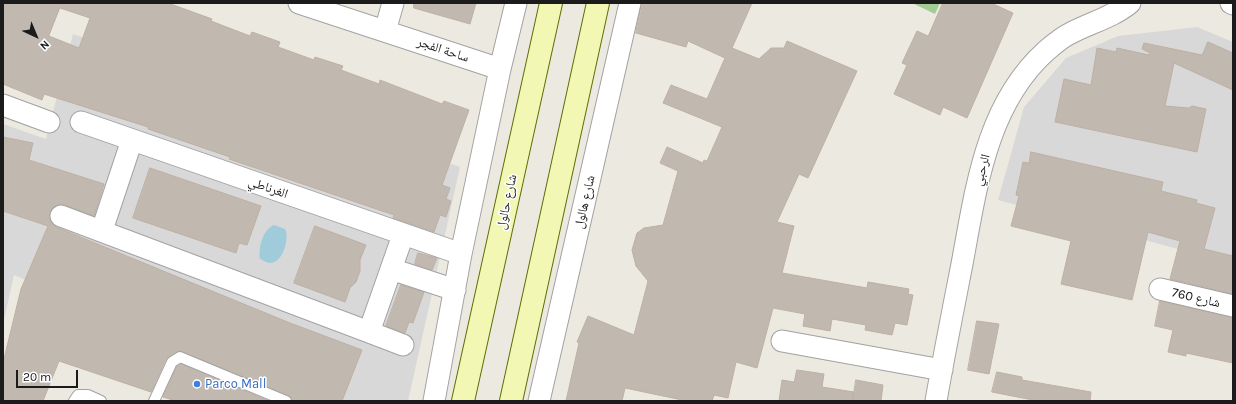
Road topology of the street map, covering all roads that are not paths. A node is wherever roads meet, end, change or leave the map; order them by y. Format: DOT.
graph roads {
  1 [pos="299,3"];
  2 [pos="393,3"];
  3 [pos="516,3"];
  4 [pos="551,3"];
  5 [pos="598,3"];
  6 [pos="630,3"];
  7 [pos="1130,3"];
  8 [pos="385,32"];
  9 [pos="500,69"];
  10 [pos="3,105"];
  11 [pos="49,122"];
  12 [pos="81,122"];
  13 [pos="132,140"];
  14 [pos="61,216"];
  15 [pos="102,230"];
  16 [pos="403,235"];
  17 [pos="462,254"];
  18 [pos="392,269"];
  19 [pos="1160,289"];
  20 [pos="455,290"];
  21 [pos="1233,306"];
  22 [pos="369,332"];
  23 [pos="782,341"];
  24 [pos="403,346"];
  25 [pos="942,370"];
  26 [pos="74,401"];
  27 [pos="101,401"];
  28 [pos="154,401"];
  29 [pos="286,401"];
  30 [pos="434,401"];
  31 [pos="463,401"];
  32 [pos="511,401"];
  33 [pos="540,401"];
  34 [pos="936,401"];
  1 -- 8 [label="street, ساحة الفجر"];
  2 -- 8 [label="street"];
  3 -- 9 [label="street"];
  4 -- 31 [label="main road, شارع حالول"];
  5 -- 32 [label="main road"];
  6 -- 33 [label="street, شارع هالول"];
  7 -- 25 [label="street, الرحبي"];
  8 -- 9 [label="street, ساحة الفجر"];
  9 -- 17 [label="street"];
  10 -- 11 [label="street"];
  12 -- 13 [label="street, الغرناطي"];
  13 -- 15 [label="street"];
  13 -- 16 [label="street, الغرناطي"];
  14 -- 15 [label="street"];
  15 -- 22 [label="street"];
  16 -- 17 [label="street, الغرناطي"];
  16 -- 18 [label="street"];
  17 -- 20 [label="street"];
  18 -- 20 [label="street"];
  18 -- 22 [label="street"];
  19 -- 21 [label="street, شارع 760"];
  20 -- 30 [label="street"];
  22 -- 24 [label="street"];
  23 -- 25 [label="street"];
  25 -- 34 [label="street, الرحبي"];
  26 -- 27 [label="lane"];
  28 -- 29 [label="lane"];
}
